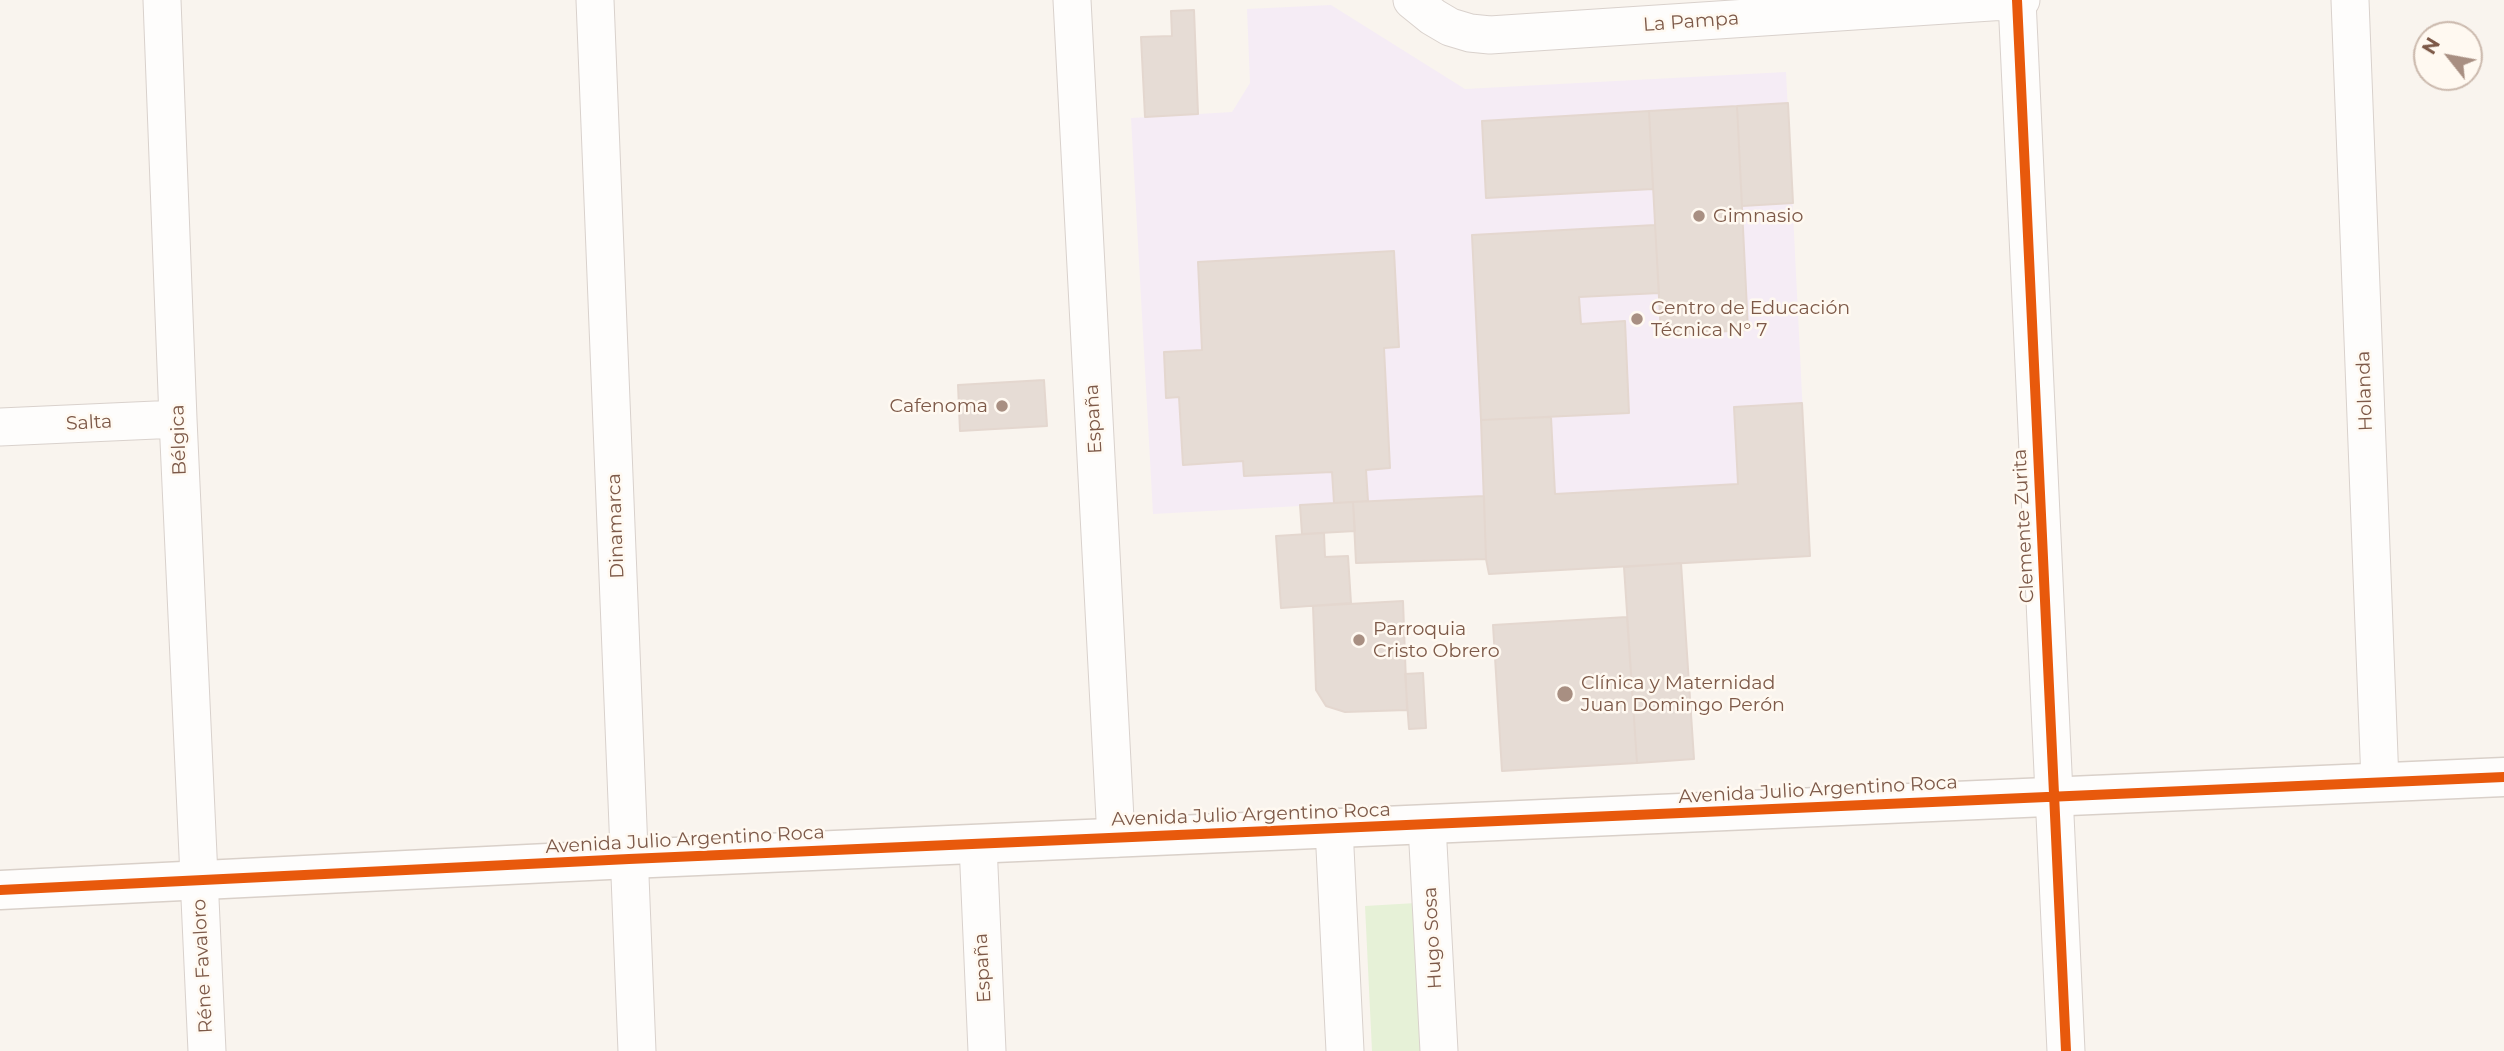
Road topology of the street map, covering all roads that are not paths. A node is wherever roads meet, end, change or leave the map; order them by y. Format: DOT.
graph roads {
  1 [pos="162,0"];
  2 [pos="595,0"];
  3 [pos="1072,0"];
  4 [pos="1412,0"];
  5 [pos="2019,0"];
  6 [pos="2350,0"];
  7 [pos="1939,3"];
  8 [pos="1887,4"];
  9 [pos="178,419"];
  10 [pos="0,427"];
  11 [pos="2504,777"];
  12 [pos="2380,782"];
  13 [pos="2054,797"];
  14 [pos="1427,825"];
  15 [pos="1334,828"];
  16 [pos="1116,838"];
  17 [pos="978,844"];
  18 [pos="629,859"];
  19 [pos="198,880"];
  20 [pos="0,890"];
  21 [pos="207,1051"];
  22 [pos="637,1051"];
  23 [pos="987,1051"];
  24 [pos="1345,1051"];
  25 [pos="1438,1051"];
  26 [pos="2066,1051"];
  1 -- 9 [label="street, Bélgica"];
  2 -- 18 [label="street, Dinamarca"];
  3 -- 16 [label="street, España"];
  4 -- 8 [label="street, La Pampa"];
  5 -- 7 [label="street, La Pampa"];
  5 -- 13 [label="street, Clemente Zurita"];
  6 -- 12 [label="street, Holanda"];
  7 -- 8 [label="street, La Pampa"];
  9 -- 10 [label="street, Salta"];
  9 -- 19 [label="street, Bélgica"];
  11 -- 12 [label="street, Avenida Julio Argentino Roca"];
  12 -- 13 [label="street, Avenida Julio Argentino Roca"];
  13 -- 14 [label="street, Avenida Julio Argentino Roca"];
  13 -- 26 [label="street, Clemente Zurita"];
  14 -- 15 [label="street, Avenida Julio Argentino Roca"];
  14 -- 25 [label="street, Hugo Sosa"];
  15 -- 16 [label="street, Avenida Julio Argentino Roca"];
  15 -- 24 [label="street"];
  16 -- 17 [label="street, Avenida Julio Argentino Roca"];
  17 -- 18 [label="street, Avenida Julio Argentino Roca"];
  17 -- 23 [label="street, España"];
  18 -- 19 [label="street, Avenida Julio Argentino Roca"];
  18 -- 22 [label="street, Dinamarca"];
  19 -- 20 [label="street, Avenida Julio Argentino Roca"];
  19 -- 21 [label="street, Réne Favaloro"];
}
